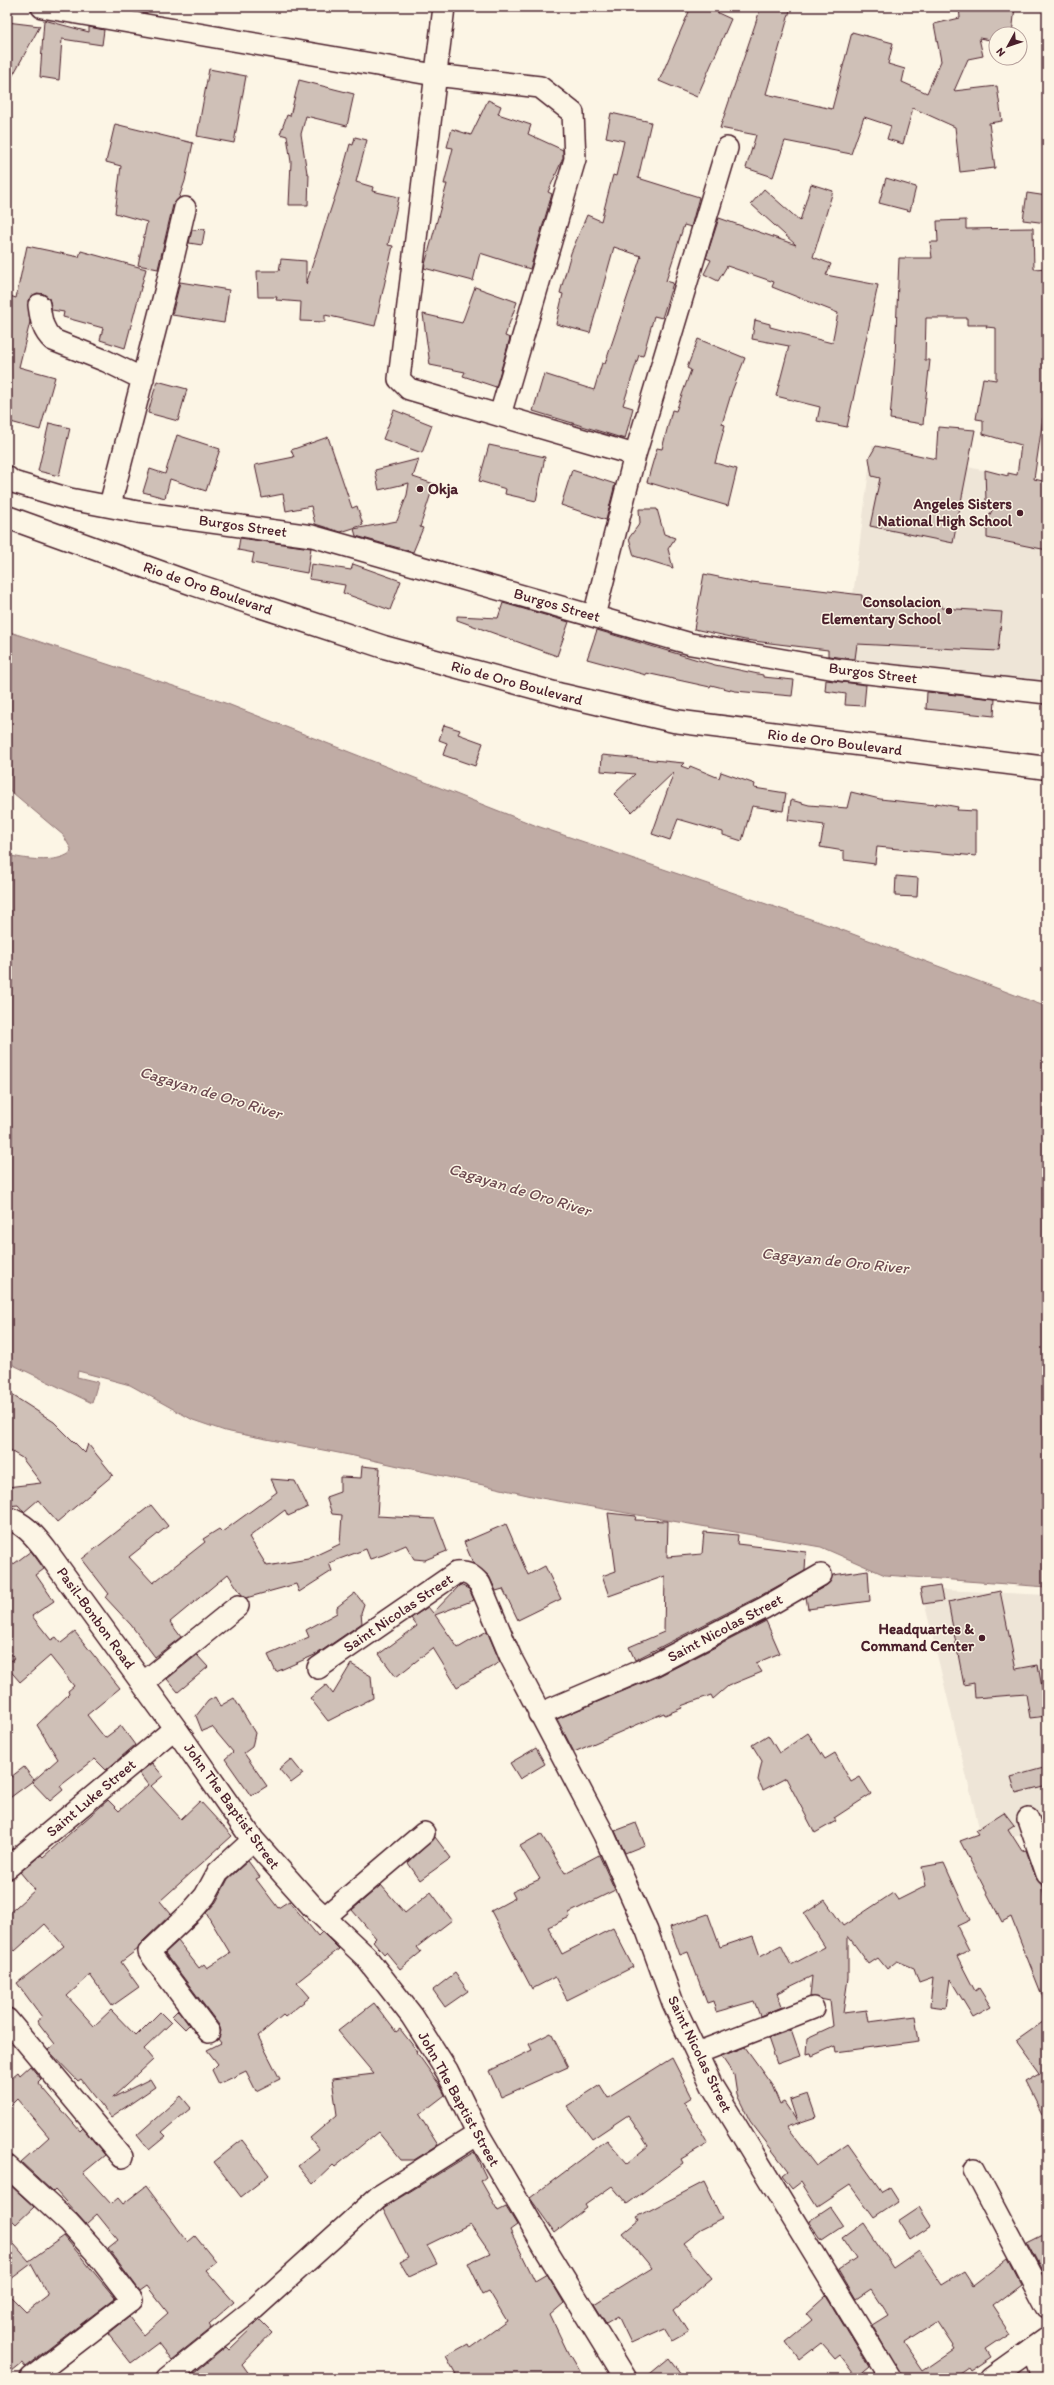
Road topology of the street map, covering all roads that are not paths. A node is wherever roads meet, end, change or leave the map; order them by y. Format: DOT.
graph roads {
  1 [pos="42,7"];
  2 [pos="444,7"];
  3 [pos="435,75"];
  4 [pos="727,148"];
  5 [pos="185,208"];
  6 [pos="39,306"];
  7 [pos="142,379"];
  8 [pos="500,414"];
  9 [pos="635,455"];
  10 [pos="7,477"];
  11 [pos="110,505"];
  12 [pos="7,516"];
  13 [pos="594,616"];
  14 [pos="1047,693"];
  15 [pos="1047,768"];
  16 [pos="7,1518"];
  17 [pos="821,1575"];
  18 [pos="238,1606"];
  19 [pos="318,1668"];
  20 [pos="143,1683"];
  21 [pos="539,1714"];
  22 [pos="176,1728"];
  23 [pos="1028,1819"];
  24 [pos="424,1833"];
  25 [pos="253,1840"];
  26 [pos="7,1868"];
  27 [pos="1047,1874"];
  28 [pos="325,1917"];
  29 [pos="813,2008"];
  30 [pos="7,2019"];
  31 [pos="209,2032"];
  32 [pos="697,2053"];
  33 [pos="478,2134"];
  34 [pos="122,2157"];
  35 [pos="7,2166"];
  36 [pos="974,2169"];
  37 [pos="1047,2307"];
  38 [pos="1039,2344"];
  39 [pos="31,2378"];
  40 [pos="168,2378"];
  41 [pos="625,2378"];
  42 [pos="890,2378"];
  43 [pos="991,2378"];
  44 [pos="1041,2378"];
  1 -- 3 [label="street"];
  2 -- 3 [label="street"];
  3 -- 8 [label="street"];
  3 -- 8 [label="street"];
  4 -- 9 [label="street"];
  5 -- 7 [label="street"];
  6 -- 7 [label="street"];
  7 -- 11 [label="street"];
  8 -- 9 [label="street"];
  9 -- 13 [label="street"];
  10 -- 11 [label="street, Burgos Street"];
  11 -- 13 [label="street, Burgos Street"];
  12 -- 15 [label="main road, Rio de Oro Boulevard"];
  13 -- 14 [label="street, Burgos Street"];
  16 -- 20 [label="main road, Pasil-Bonbon Road"];
  17 -- 21 [label="street, Saint Nicolas Street"];
  18 -- 20 [label="street"];
  19 -- 21 [label="street, Saint Nicolas Street"];
  20 -- 22 [label="main road, Pasil-Bonbon Road"];
  21 -- 32 [label="street, Saint Nicolas Street"];
  22 -- 25 [label="main road, John The Baptist Street"];
  22 -- 26 [label="street, Saint Luke Street"];
  23 -- 27 [label="street"];
  24 -- 28 [label="street"];
  25 -- 28 [label="main road, John The Baptist Street"];
  25 -- 31 [label="street"];
  28 -- 33 [label="main road, John The Baptist Street"];
  29 -- 32 [label="street"];
  30 -- 34 [label="street"];
  32 -- 42 [label="street, Saint Nicolas Street"];
  33 -- 40 [label="street"];
  33 -- 41 [label="main road, John The Baptist Street"];
  35 -- 39 [label="street"];
  36 -- 37 [label="street"];
  38 -- 43 [label="main road"];
  38 -- 44 [label="street"];
}
